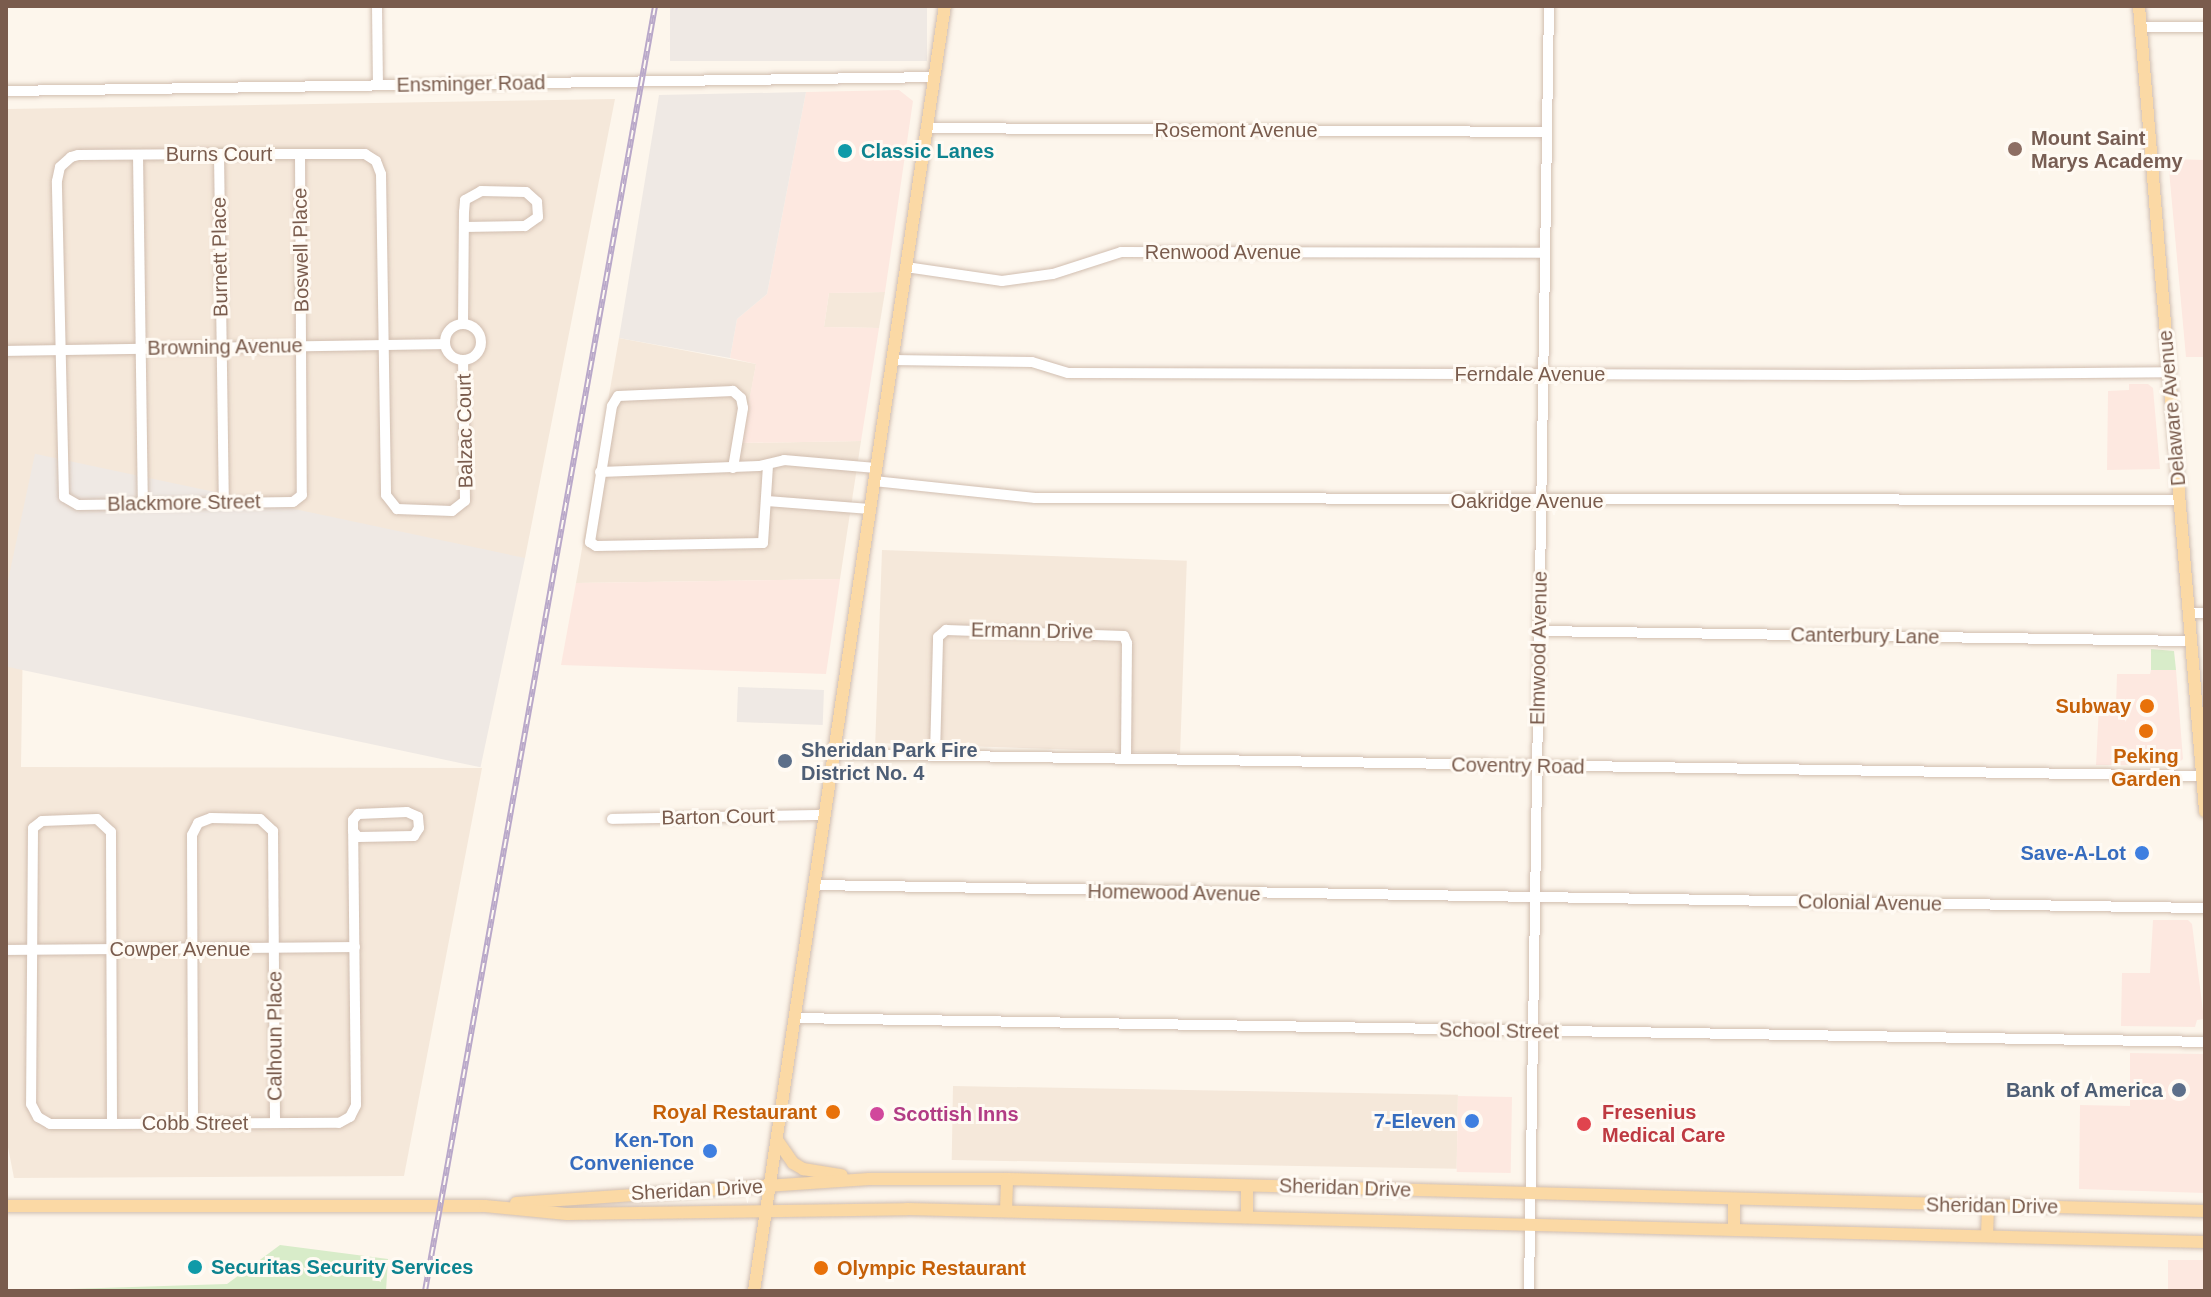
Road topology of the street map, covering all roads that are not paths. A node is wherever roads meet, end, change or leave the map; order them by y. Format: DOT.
graph roads {
  1 [pos="377,6"];
  2 [pos="945,6"];
  3 [pos="1549,6"];
  4 [pos="2139,6"];
  5 [pos="2141,27"];
  6 [pos="2205,27"];
  7 [pos="935,77"];
  8 [pos="378,85"];
  9 [pos="6,91"];
  10 [pos="927,128"];
  11 [pos="1546,132"];
  12 [pos="219,154"];
  13 [pos="300,154"];
  14 [pos="138,155"];
  15 [pos="464,227"];
  16 [pos="1545,253"];
  17 [pos="906,267"];
  18 [pos="463,323"];
  19 [pos="445,344"];
  20 [pos="384,345"];
  21 [pos="303,346"];
  22 [pos="222,347"];
  23 [pos="141,349"];
  24 [pos="59,350"];
  25 [pos="6,351"];
  26 [pos="463,360"];
  27 [pos="892,360"];
  28 [pos="2169,372"];
  29 [pos="1543,374"];
  30 [pos="768,465"];
  31 [pos="733,468"];
  32 [pos="600,472"];
  33 [pos="875,474"];
  34 [pos="2180,500"];
  35 [pos="767,501"];
  36 [pos="1541,501"];
  37 [pos="224,503"];
  38 [pos="143,504"];
  39 [pos="870,509"];
  40 [pos="2189,613"];
  41 [pos="2205,613"];
  42 [pos="1539,631"];
  43 [pos="2191,641"];
  44 [pos="2202,742"];
  45 [pos="834,754"];
  46 [pos="935,755"];
  47 [pos="1126,759"];
  48 [pos="1537,766"];
  49 [pos="2202,776"];
  50 [pos="2205,811"];
  51 [pos="824,815"];
  52 [pos="612,819"];
  53 [pos="353,831"];
  54 [pos="814,885"];
  55 [pos="1535,898"];
  56 [pos="2205,908"];
  57 [pos="355,947"];
  58 [pos="193,949"];
  59 [pos="274,949"];
  60 [pos="6,950"];
  61 [pos="31,950"];
  62 [pos="112,950"];
  63 [pos="794,1018"];
  64 [pos="1533,1031"];
  65 [pos="2205,1042"];
  66 [pos="193,1123"];
  67 [pos="275,1123"];
  68 [pos="112,1124"];
  69 [pos="777,1140"];
  70 [pos="869,1179"];
  71 [pos="1007,1179"];
  72 [pos="770,1186"];
  73 [pos="1247,1186"];
  74 [pos="1531,1194"];
  75 [pos="1734,1199"];
  76 [pos="1988,1205"];
  77 [pos="6,1206"];
  78 [pos="485,1206"];
  79 [pos="767,1210"];
  80 [pos="1006,1211"];
  81 [pos="2205,1211"];
  82 [pos="1247,1217"];
  83 [pos="1530,1224"];
  84 [pos="1734,1230"];
  85 [pos="1987,1236"];
  86 [pos="2205,1242"];
  87 [pos="754,1291"];
  88 [pos="1529,1291"];
  1 -- 8 [label="street"];
  2 -- 7 [label="main road"];
  3 -- 11 [label="street, Elmwood Avenue"];
  4 -- 5 [label="main road, Delaware Avenue"];
  5 -- 6 [label="street"];
  5 -- 28 [label="main road, Delaware Avenue"];
  7 -- 8 [label="street, Ensminger Road"];
  7 -- 10 [label="main road"];
  8 -- 9 [label="street, Ensminger Road"];
  10 -- 11 [label="street, Rosemont Avenue"];
  10 -- 17 [label="main road"];
  11 -- 16 [label="street, Elmwood Avenue"];
  12 -- 13 [label="street, Burns Court"];
  12 -- 14 [label="street, Burns Court"];
  12 -- 22 [label="street, Burnett Place"];
  13 -- 20 [label="street, Burns Court"];
  13 -- 21 [label="street, Boswell Place"];
  14 -- 23 [label="street"];
  14 -- 24 [label="street, Burns Court"];
  15 -- 15 [label="street"];
  15 -- 18 [label="street"];
  16 -- 17 [label="street, Renwood Avenue"];
  16 -- 29 [label="street, Elmwood Avenue"];
  17 -- 27 [label="main road"];
  18 -- 19 [label="street"];
  18 -- 26 [label="street"];
  19 -- 20 [label="street, Browning Avenue"];
  19 -- 26 [label="street"];
  20 -- 21 [label="street, Browning Avenue"];
  20 -- 26 [label="street, Balzac Court"];
  21 -- 22 [label="street, Browning Avenue"];
  21 -- 37 [label="street, Blackmore Street"];
  22 -- 23 [label="street, Browning Avenue"];
  22 -- 37 [label="street, Burnett Place"];
  23 -- 24 [label="street, Browning Avenue"];
  23 -- 38 [label="street"];
  24 -- 25 [label="street, Browning Avenue"];
  24 -- 38 [label="street, Blackmore Street"];
  27 -- 29 [label="street, Ferndale Avenue"];
  27 -- 33 [label="main road"];
  28 -- 29 [label="street, Ferndale Avenue"];
  28 -- 34 [label="main road, Delaware Avenue"];
  29 -- 36 [label="street, Elmwood Avenue"];
  30 -- 31 [label="street, Oakridge Avenue"];
  30 -- 33 [label="street, Oakridge Avenue"];
  30 -- 35 [label="street"];
  31 -- 32 [label="street, Oakridge Avenue"];
  31 -- 32 [label="street"];
  32 -- 35 [label="street"];
  33 -- 36 [label="street, Oakridge Avenue"];
  33 -- 39 [label="main road"];
  34 -- 36 [label="street, Oakridge Avenue"];
  34 -- 40 [label="main road, Delaware Avenue"];
  35 -- 39 [label="street"];
  36 -- 42 [label="street, Elmwood Avenue"];
  37 -- 38 [label="street, Blackmore Street"];
  39 -- 45 [label="main road"];
  40 -- 41 [label="street"];
  40 -- 43 [label="main road, Delaware Avenue"];
  42 -- 43 [label="street, Canterbury Lane"];
  42 -- 48 [label="street, Elmwood Avenue"];
  43 -- 44 [label="main road, Delaware Avenue"];
  44 -- 49 [label="main road, Delaware Avenue"];
  45 -- 46 [label="street, Coventry Road"];
  45 -- 51 [label="main road"];
  46 -- 47 [label="street, Coventry Road"];
  46 -- 47 [label="street, Ermann Drive"];
  47 -- 48 [label="street, Coventry Road"];
  48 -- 49 [label="street, Coventry Road"];
  48 -- 55 [label="street, Elmwood Avenue"];
  49 -- 50 [label="main road, Delaware Avenue"];
  51 -- 52 [label="street, Barton Court"];
  51 -- 54 [label="main road"];
  53 -- 53 [label="street"];
  53 -- 57 [label="street"];
  54 -- 55 [label="street, Homewood Avenue"];
  54 -- 63 [label="main road"];
  55 -- 56 [label="street, Colonial Avenue"];
  55 -- 64 [label="street, Elmwood Avenue"];
  57 -- 59 [label="street, Cowper Avenue"];
  57 -- 67 [label="street, Cobb Street"];
  58 -- 59 [label="street, Cowper Avenue"];
  58 -- 59 [label="street, Calhoun Place"];
  58 -- 62 [label="street, Cowper Avenue"];
  58 -- 66 [label="street, Calhoun Place"];
  59 -- 67 [label="street, Calhoun Place"];
  60 -- 61 [label="street, Cowper Avenue"];
  61 -- 62 [label="street, Cowper Avenue"];
  61 -- 62 [label="street"];
  61 -- 68 [label="street, Cobb Street"];
  62 -- 68 [label="street"];
  63 -- 64 [label="street, School Street"];
  63 -- 69 [label="main road"];
  64 -- 65 [label="street, School Street"];
  64 -- 74 [label="street, Elmwood Avenue"];
  66 -- 67 [label="street, Cobb Street"];
  66 -- 68 [label="street, Cobb Street"];
  69 -- 70 [label="main road"];
  69 -- 72 [label="main road"];
  70 -- 71 [label="main road, Sheridan Drive"];
  70 -- 72 [label="main road, Sheridan Drive"];
  71 -- 73 [label="main road, Sheridan Drive"];
  71 -- 80 [label="main road"];
  72 -- 78 [label="main road, Sheridan Drive"];
  72 -- 79 [label="main road"];
  73 -- 74 [label="main road, Sheridan Drive"];
  73 -- 82 [label="main road"];
  74 -- 75 [label="main road, Sheridan Drive"];
  74 -- 83 [label="street, Elmwood Avenue"];
  75 -- 76 [label="main road, Sheridan Drive"];
  75 -- 84 [label="main road"];
  76 -- 81 [label="main road, Sheridan Drive"];
  76 -- 85 [label="main road"];
  77 -- 78 [label="main road, Sheridan Drive"];
  78 -- 79 [label="main road, Sheridan Drive"];
  79 -- 80 [label="main road, Sheridan Drive"];
  79 -- 87 [label="main road"];
  80 -- 82 [label="main road, Sheridan Drive"];
  82 -- 83 [label="main road, Sheridan Drive"];
  83 -- 84 [label="main road, Sheridan Drive"];
  83 -- 88 [label="street, Elmwood Avenue"];
  84 -- 85 [label="main road, Sheridan Drive"];
  85 -- 86 [label="main road, Sheridan Drive"];
}
